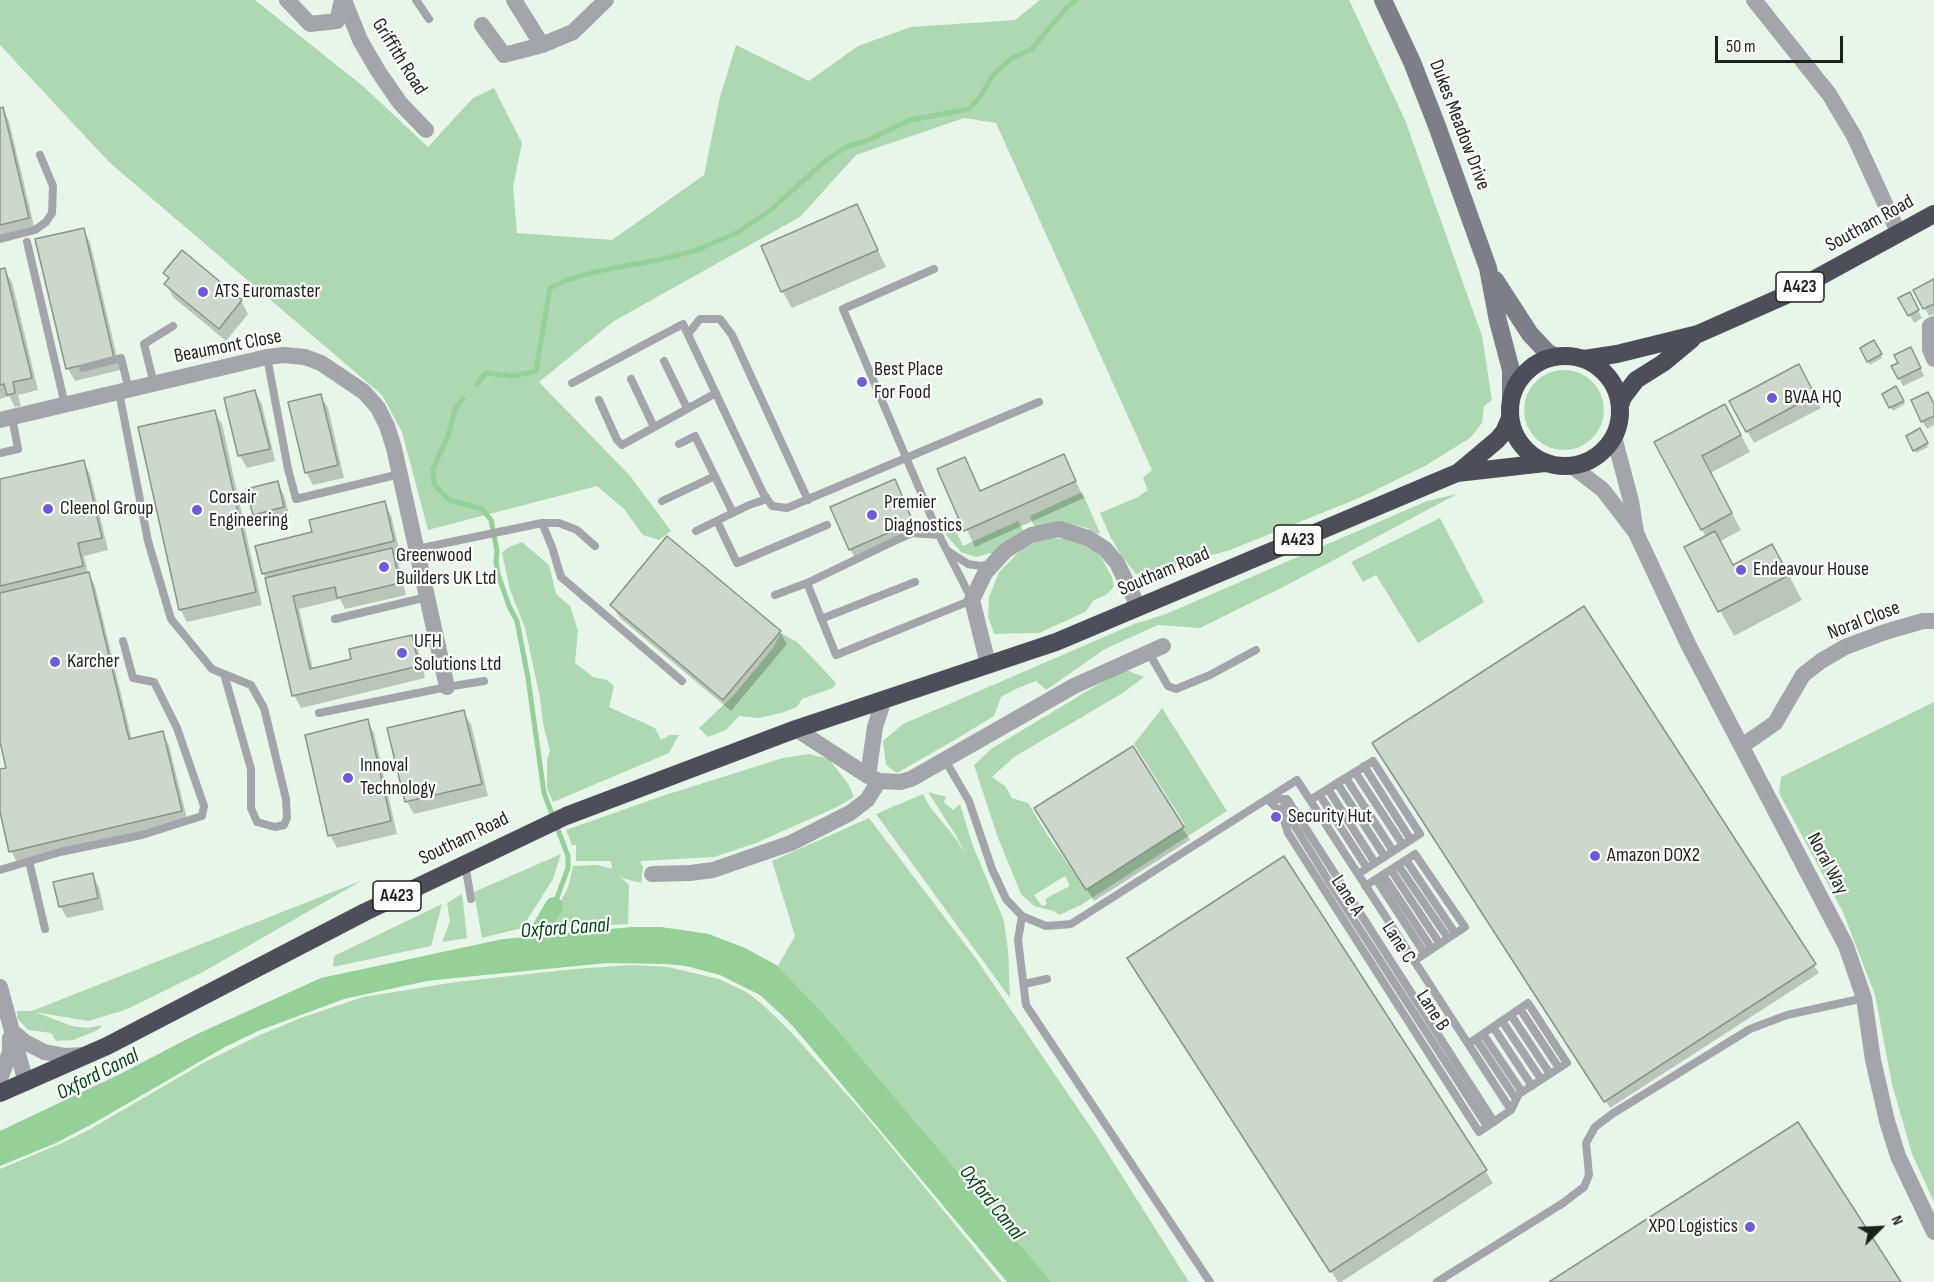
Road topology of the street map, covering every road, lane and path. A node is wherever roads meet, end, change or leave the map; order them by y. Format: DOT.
graph roads {
  1 [pos="288,0"];
  2 [pos="343,0"];
  3 [pos="416,0"];
  4 [pos="514,0"];
  5 [pos="606,0"];
  6 [pos="1383,0"];
  7 [pos="1754,0"];
  8 [pos="429,20"];
  9 [pos="482,25"];
  10 [pos="542,45"];
  11 [pos="426,130"];
  12 [pos="40,155"];
  13 [pos="1934,214"];
  14 [pos="1899,234"];
  15 [pos="0,239"];
  16 [pos="27,242"];
  17 [pos="1488,268"];
  18 [pos="934,269"];
  19 [pos="1934,324"];
  20 [pos="173,326"];
  21 [pos="688,334"];
  22 [pos="1698,334"];
  23 [pos="267,357"];
  24 [pos="1555,357"];
  25 [pos="1584,359"];
  26 [pos="1934,359"];
  27 [pos="664,361"];
  28 [pos="83,368"];
  29 [pos="631,379"];
  30 [pos="572,383"];
  31 [pos="154,384"];
  32 [pos="124,391"];
  33 [pos="716,393"];
  34 [pos="1511,397"];
  35 [pos="599,400"];
  36 [pos="1039,402"];
  37 [pos="65,405"];
  38 [pos="1620,405"];
  39 [pos="687,408"];
  40 [pos="6,418"];
  41 [pos="1510,418"];
  42 [pos="654,427"];
  43 [pos="1614,437"];
  44 [pos="679,444"];
  45 [pos="0,453"];
  46 [pos="906,459"];
  47 [pos="1545,463"];
  48 [pos="1572,466"];
  49 [pos="1457,473"];
  50 [pos="400,474"];
  51 [pos="715,477"];
  52 [pos="767,499"];
  53 [pos="808,500"];
  54 [pos="662,501"];
  55 [pos="733,513"];
  56 [pos="717,521"];
  57 [pos="542,523"];
  58 [pos="827,525"];
  59 [pos="696,531"];
  60 [pos="1636,533"];
  61 [pos="939,535"];
  62 [pos="595,546"];
  63 [pos="417,549"];
  64 [pos="947,551"];
  65 [pos="995,562"];
  66 [pos="915,582"];
  67 [pos="807,583"];
  68 [pos="775,595"];
  69 [pos="428,597"];
  70 [pos="972,600"];
  71 [pos="1139,608"];
  72 [pos="821,618"];
  73 [pos="335,619"];
  74 [pos="1934,621"];
  75 [pos="123,641"];
  76 [pos="1156,650"];
  77 [pos="1256,650"];
  78 [pos="988,664"];
  79 [pos="224,674"];
  80 [pos="484,681"];
  81 [pos="682,681"];
  82 [pos="447,687"];
  83 [pos="884,699"];
  84 [pos="319,713"];
  85 [pos="796,729"];
  86 [pos="1742,746"];
  87 [pos="945,760"];
  88 [pos="1355,772"];
  89 [pos="873,778"];
  90 [pos="1346,778"];
  91 [pos="1337,783"];
  92 [pos="1328,789"];
  93 [pos="1319,794"];
  94 [pos="1267,799"];
  95 [pos="1310,800"];
  96 [pos="1407,842"];
  97 [pos="1393,851"];
  98 [pos="1384,857"];
  99 [pos="29,861"];
  100 [pos="465,863"];
  101 [pos="1375,863"];
  102 [pos="1367,868"];
  103 [pos="0,870"];
  104 [pos="1391,870"];
  105 [pos="652,874"];
  106 [pos="1358,874"];
  107 [pos="1365,886"];
  108 [pos="471,898"];
  109 [pos="1022,916"];
  110 [pos="45,929"];
  111 [pos="1451,936"];
  112 [pos="1432,949"];
  113 [pos="1414,962"];
  114 [pos="1047,979"];
  115 [pos="1024,984"];
  116 [pos="0,987"];
  117 [pos="1864,998"];
  118 [pos="1511,1015"];
  119 [pos="1503,1021"];
  120 [pos="1493,1027"];
  121 [pos="10,1028"];
  122 [pos="1476,1039"];
  123 [pos="90,1054"];
  124 [pos="1550,1074"];
  125 [pos="0,1079"];
  126 [pos="1541,1079"];
  127 [pos="26,1083"];
  128 [pos="1532,1086"];
  129 [pos="1522,1092"];
  130 [pos="0,1093"];
  131 [pos="1516,1099"];
  132 [pos="1511,1110"];
  133 [pos="1491,1124"];
  134 [pos="1934,1232"];
  135 [pos="1210,1282"];
  136 [pos="1437,1282"];
  1 -- 2 [label="street, Griffith Road"];
  2 -- 11 [label="street, Griffith Road"];
  3 -- 8 [label="lane"];
  4 -- 10 [label="street"];
  5 -- 10 [label="street"];
  6 -- 17 [label="street, Dukes Meadow Drive"];
  7 -- 14 [label="street"];
  9 -- 10 [label="street"];
  12 -- 15 [label="lane"];
  13 -- 14 [label="highway, Southam Road / A423"];
  14 -- 22 [label="highway, Southam Road / A423"];
  16 -- 37 [label="lane"];
  17 -- 24 [label="street, Dukes Meadow Drive"];
  17 -- 34 [label="street, Dukes Meadow Drive"];
  18 -- 46 [label="lane"];
  19 -- 26 [label="street"];
  20 -- 31 [label="lane"];
  21 -- 30 [label="lane"];
  21 -- 33 [label="lane"];
  21 -- 53 [label="lane"];
  22 -- 25 [label="highway, Southam Road / A423"];
  22 -- 38 [label="highway, Southam Road / A423"];
  23 -- 31 [label="street, Beaumont Close"];
  23 -- 50 [label="street, Beaumont Close"];
  23 -- 50 [label="lane"];
  24 -- 25 [label="highway"];
  24 -- 34 [label="highway"];
  25 -- 38 [label="highway"];
  27 -- 39 [label="lane"];
  28 -- 32 [label="lane"];
  29 -- 42 [label="lane"];
  31 -- 32 [label="street, Beaumont Close"];
  32 -- 37 [label="street, Beaumont Close"];
  32 -- 79 [label="lane"];
  33 -- 39 [label="lane"];
  33 -- 52 [label="lane"];
  34 -- 41 [label="highway"];
  35 -- 42 [label="lane"];
  36 -- 46 [label="lane"];
  37 -- 40 [label="street, Beaumont Close"];
  38 -- 43 [label="highway"];
  39 -- 42 [label="lane"];
  40 -- 45 [label="lane"];
  41 -- 47 [label="highway"];
  41 -- 49 [label="highway, Southam Road / A423"];
  43 -- 48 [label="highway"];
  43 -- 60 [label="street, Noral Way"];
  44 -- 51 [label="lane"];
  46 -- 53 [label="lane"];
  46 -- 61 [label="lane"];
  47 -- 48 [label="highway"];
  47 -- 49 [label="highway, Southam Road / A423"];
  48 -- 60 [label="street, Noral Way"];
  49 -- 71 [label="highway, Southam Road / A423"];
  50 -- 63 [label="street, Beaumont Close"];
  51 -- 54 [label="lane"];
  51 -- 55 [label="lane"];
  52 -- 53 [label="lane"];
  52 -- 55 [label="lane"];
  55 -- 56 [label="lane"];
  56 -- 58 [label="lane"];
  56 -- 59 [label="lane"];
  57 -- 62 [label="lane"];
  57 -- 63 [label="lane"];
  57 -- 81 [label="lane"];
  60 -- 86 [label="street, Noral Way"];
  61 -- 64 [label="lane"];
  61 -- 67 [label="lane"];
  63 -- 69 [label="street, Beaumont Close"];
  64 -- 65 [label="lane"];
  64 -- 70 [label="lane"];
  65 -- 70 [label="street"];
  65 -- 71 [label="street"];
  66 -- 72 [label="lane"];
  67 -- 68 [label="lane"];
  67 -- 72 [label="lane"];
  69 -- 73 [label="lane"];
  69 -- 82 [label="street, Beaumont Close"];
  70 -- 72 [label="lane"];
  70 -- 78 [label="street"];
  71 -- 78 [label="highway, Southam Road / A423"];
  74 -- 86 [label="street, Noral Close"];
  75 -- 99 [label="lane"];
  76 -- 77 [label="lane"];
  76 -- 87 [label="street"];
  78 -- 83 [label="highway, Southam Road / A423"];
  79 -- 79 [label="lane"];
  80 -- 82 [label="lane"];
  82 -- 84 [label="lane"];
  83 -- 85 [label="highway, Southam Road / A423"];
  83 -- 89 [label="street"];
  85 -- 89 [label="street"];
  85 -- 100 [label="highway, Southam Road / A423"];
  86 -- 117 [label="street, Noral Way"];
  87 -- 89 [label="street"];
  87 -- 109 [label="lane"];
  88 -- 90 [label="lane"];
  88 -- 96 [label="lane"];
  88 -- 96 [label="lane"];
  89 -- 105 [label="street"];
  90 -- 91 [label="lane"];
  90 -- 97 [label="lane"];
  91 -- 92 [label="lane"];
  91 -- 98 [label="lane"];
  92 -- 93 [label="lane"];
  92 -- 101 [label="lane"];
  93 -- 95 [label="lane"];
  93 -- 102 [label="lane"];
  94 -- 95 [label="lane"];
  94 -- 109 [label="lane"];
  94 -- 133 [label="lane, Lane B"];
  94 -- 133 [label="lane, Lane A"];
  95 -- 106 [label="lane"];
  96 -- 97 [label="lane"];
  97 -- 98 [label="lane"];
  98 -- 101 [label="lane"];
  99 -- 103 [label="lane"];
  99 -- 110 [label="lane"];
  100 -- 108 [label="lane"];
  100 -- 123 [label="highway, Southam Road / A423"];
  101 -- 102 [label="lane"];
  102 -- 106 [label="lane"];
  104 -- 107 [label="lane"];
  104 -- 111 [label="lane"];
  104 -- 111 [label="lane"];
  104 -- 112 [label="lane"];
  104 -- 112 [label="lane"];
  106 -- 107 [label="lane"];
  107 -- 113 [label="lane"];
  109 -- 115 [label="lane"];
  111 -- 112 [label="lane"];
  112 -- 113 [label="lane"];
  113 -- 122 [label="lane"];
  114 -- 115 [label="lane"];
  115 -- 135 [label="lane"];
  116 -- 121 [label="street"];
  117 -- 134 [label="street, Noral Way"];
  117 -- 136 [label="lane"];
  118 -- 119 [label="lane"];
  118 -- 124 [label="lane"];
  118 -- 124 [label="lane"];
  119 -- 120 [label="lane"];
  119 -- 126 [label="lane"];
  120 -- 122 [label="lane"];
  120 -- 128 [label="lane"];
  121 -- 123 [label="street"];
  121 -- 125 [label="street"];
  121 -- 127 [label="street"];
  122 -- 129 [label="lane"];
  122 -- 131 [label="lane"];
  122 -- 132 [label="lane"];
  123 -- 127 [label="highway, Southam Road / A423"];
  124 -- 126 [label="lane"];
  126 -- 128 [label="lane"];
  127 -- 130 [label="highway, Southam Road / A423"];
  128 -- 129 [label="lane"];
  129 -- 131 [label="lane"];
  131 -- 132 [label="lane"];
  132 -- 133 [label="lane"];
}
